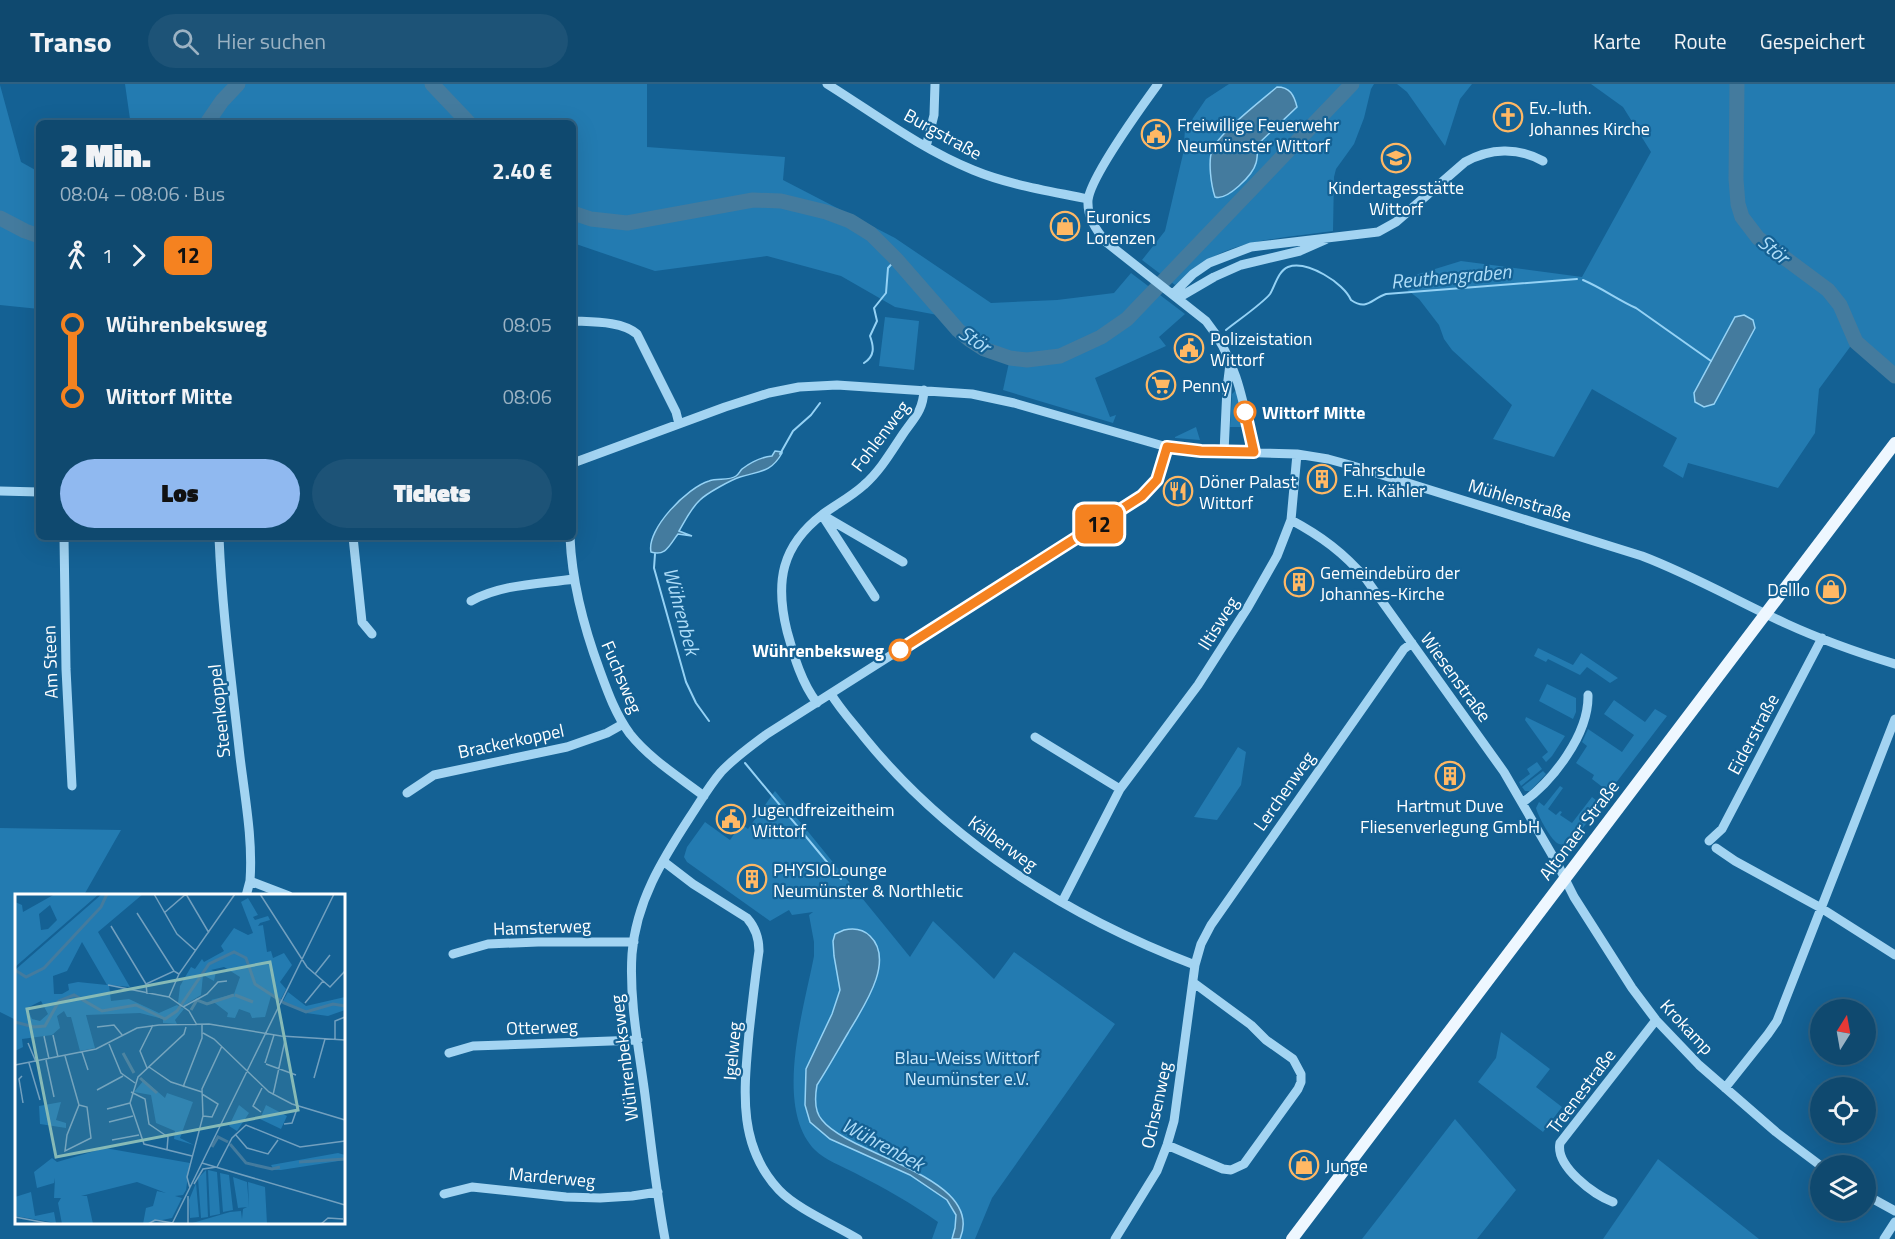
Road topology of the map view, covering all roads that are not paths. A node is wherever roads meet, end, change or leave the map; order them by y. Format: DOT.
graph roads {
  1 [pos="827,84"];
  2 [pos="935,84"];
  3 [pos="1158,84"];
  4 [pos="926,147"];
  5 [pos="1543,161"];
  6 [pos="1088,199"];
  7 [pos="1327,239"];
  8 [pos="1173,295"];
  9 [pos="576,321"];
  10 [pos="1231,361"];
  11 [pos="924,390"];
  12 [pos="679,424"];
  13 [pos="1895,443"];
  14 [pos="1167,447"];
  15 [pos="1224,452"];
  16 [pos="1254,452"];
  17 [pos="1297,454"];
  18 [pos="576,462"];
  19 [pos="0,491"];
  20 [pos="36,492"];
  21 [pos="822,515"];
  22 [pos="1291,520"];
  23 [pos="64,540"];
  24 [pos="219,540"];
  25 [pos="353,540"];
  26 [pos="570,540"];
  27 [pos="903,562"];
  28 [pos="574,579"];
  29 [pos="875,597"];
  30 [pos="471,601"];
  31 [pos="1766,613"];
  32 [pos="372,634"];
  33 [pos="1822,638"];
  34 [pos="1412,644"];
  35 [pos="1895,664"];
  36 [pos="831,694"];
  37 [pos="1588,695"];
  38 [pos="817,703"];
  39 [pos="1895,719"];
  40 [pos="623,724"];
  41 [pos="1035,737"];
  42 [pos="72,786"];
  43 [pos="1120,789"];
  44 [pos="407,793"];
  45 [pos="704,796"];
  46 [pos="1522,803"];
  47 [pos="1709,841"];
  48 [pos="1716,848"];
  49 [pos="663,861"];
  50 [pos="1564,879"];
  51 [pos="250,881"];
  52 [pos="247,894"];
  53 [pos="285,894"];
  54 [pos="1062,902"];
  55 [pos="1821,908"];
  56 [pos="634,942"];
  57 [pos="453,954"];
  58 [pos="1895,955"];
  59 [pos="1195,965"];
  60 [pos="1194,983"];
  61 [pos="1656,1020"];
  62 [pos="638,1040"];
  63 [pos="449,1053"];
  64 [pos="1725,1088"];
  65 [pos="1167,1146"];
  66 [pos="1810,1158"];
  67 [pos="658,1192"];
  68 [pos="444,1194"];
  69 [pos="1876,1200"];
  70 [pos="1613,1202"];
  71 [pos="1895,1210"];
  72 [pos="1895,1222"];
  73 [pos="665,1239"];
  74 [pos="858,1239"];
  75 [pos="1115,1239"];
  76 [pos="1292,1239"];
  77 [pos="1884,1239"];
  1 -- 4 [label="street, Burgstraße"];
  2 -- 4 [label="street"];
  3 -- 6 [label="street"];
  4 -- 6 [label="street, Burgstraße"];
  5 -- 7 [label="street"];
  6 -- 8 [label="street"];
  7 -- 8 [label="street"];
  7 -- 8 [label="street"];
  8 -- 10 [label="street"];
  9 -- 12 [label="street"];
  10 -- 15 [label="street"];
  10 -- 16 [label="street"];
  11 -- 12 [label="street, Mühlenstraße"];
  11 -- 14 [label="street, Mühlenstraße"];
  11 -- 21 [label="street, Fohlenweg"];
  12 -- 18 [label="street, Mühlenstraße"];
  13 -- 31 [label="main road, Altonaer Straße"];
  14 -- 15 [label="street, Mühlenstraße"];
  14 -- 36 [label="street, Wührenbeksweg"];
  15 -- 16 [label="street, Mühlenstraße"];
  16 -- 17 [label="street, Mühlenstraße"];
  17 -- 22 [label="street, Iltisweg"];
  17 -- 31 [label="street, Mühlenstraße"];
  19 -- 20 [label="street"];
  21 -- 27 [label="street"];
  21 -- 29 [label="street"];
  21 -- 38 [label="street, Fohlenweg"];
  22 -- 34 [label="street, Wiesenstraße"];
  22 -- 43 [label="street, Iltisweg"];
  23 -- 42 [label="street, Am Steen"];
  24 -- 51 [label="street, Steenkoppel"];
  25 -- 32 [label="street"];
  26 -- 28 [label="street, Fuchsweg"];
  28 -- 30 [label="street"];
  28 -- 40 [label="street, Fuchsweg"];
  31 -- 33 [label="street, Mühlenstraße"];
  31 -- 50 [label="main road, Altonaer Straße"];
  33 -- 35 [label="street, Mühlenstraße"];
  33 -- 47 [label="street, Eiderstraße"];
  34 -- 46 [label="street, Wiesenstraße"];
  34 -- 59 [label="street, Lerchenweg"];
  36 -- 38 [label="street, Wührenbeksweg"];
  36 -- 54 [label="street, Kälberweg"];
  37 -- 46 [label="street"];
  38 -- 45 [label="street, Wührenbeksweg"];
  39 -- 55 [label="street"];
  40 -- 44 [label="street, Brackerkoppel"];
  40 -- 45 [label="street, Fuchsweg"];
  41 -- 43 [label="street"];
  43 -- 54 [label="street, Iltisweg"];
  45 -- 49 [label="street, Wührenbeksweg"];
  46 -- 50 [label="street, Wiesenstraße"];
  48 -- 55 [label="street"];
  49 -- 56 [label="street, Wührenbeksweg"];
  49 -- 74 [label="street, Igelweg"];
  50 -- 61 [label="street, Krokamp"];
  50 -- 76 [label="main road, Altonaer Straße"];
  51 -- 52 [label="street, Steenkoppel"];
  51 -- 53 [label="street"];
  54 -- 59 [label="street, Kälberweg"];
  55 -- 58 [label="street"];
  55 -- 64 [label="street"];
  56 -- 57 [label="street, Hamsterweg"];
  56 -- 62 [label="street, Wührenbeksweg"];
  59 -- 60 [label="street, Ochsenweg"];
  60 -- 65 [label="street, Ochsenweg"];
  60 -- 65 [label="street"];
  61 -- 64 [label="street, Krokamp"];
  61 -- 70 [label="street, Treenestraße"];
  62 -- 63 [label="street, Otterweg"];
  62 -- 67 [label="street, Wührenbeksweg"];
  64 -- 66 [label="street, Krokamp"];
  65 -- 75 [label="street, Ochsenweg"];
  67 -- 68 [label="street, Marderweg"];
  67 -- 73 [label="street, Wührenbeksweg"];
  69 -- 71 [label="street"];
  72 -- 77 [label="street"];
}
